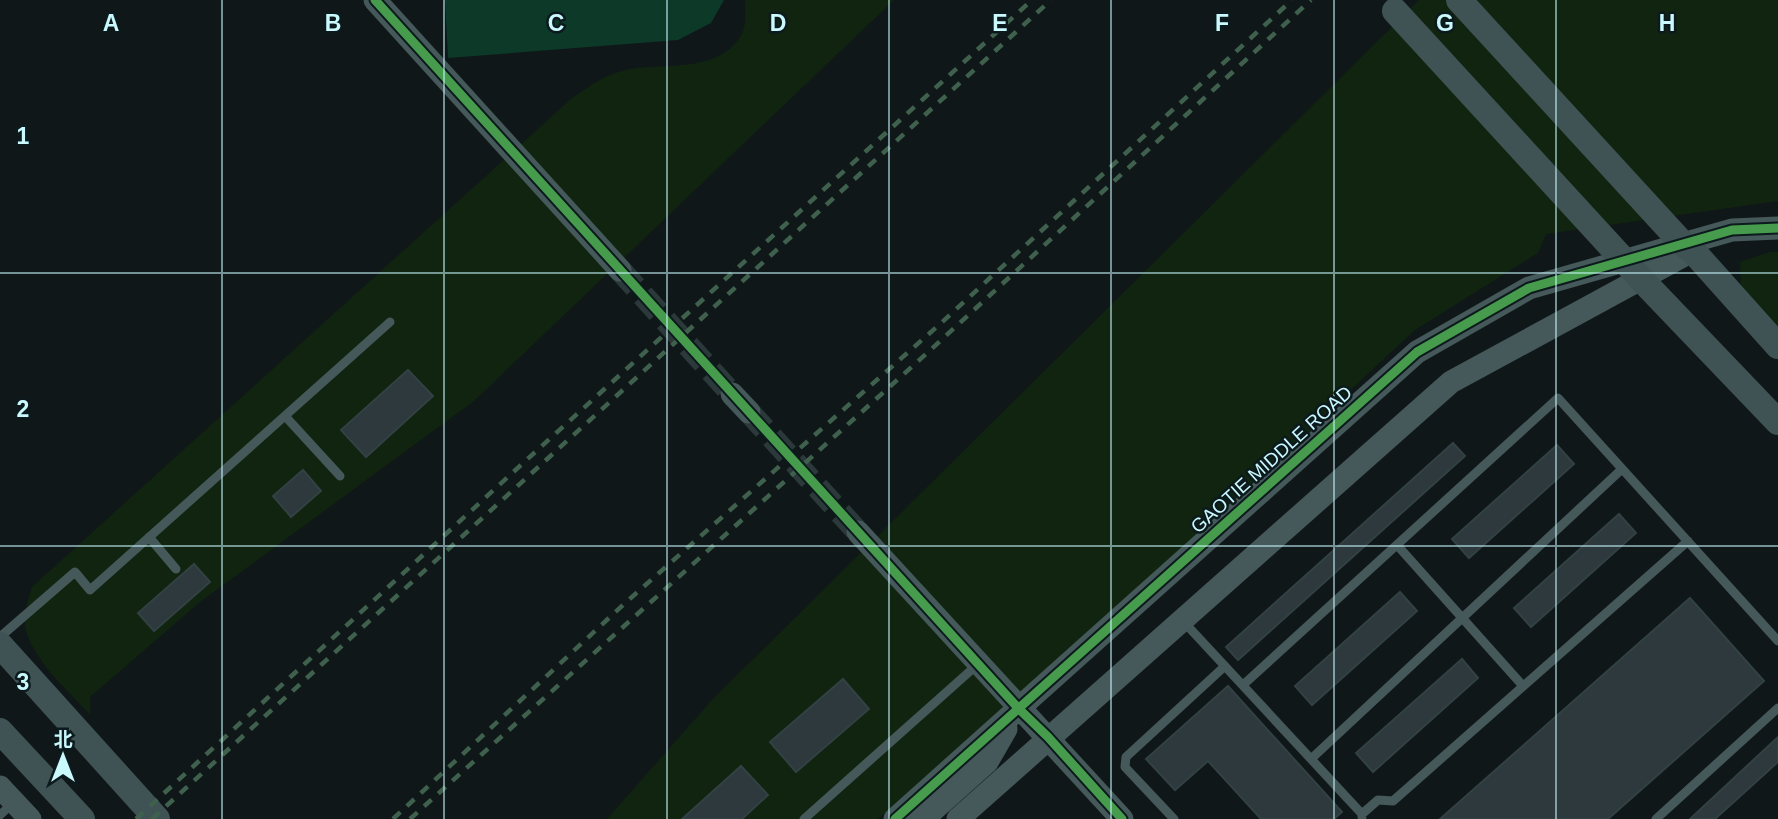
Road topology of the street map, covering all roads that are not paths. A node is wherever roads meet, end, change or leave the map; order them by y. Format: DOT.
graph roads {
  1 [pos="375,0"];
  2 [pos="1459,0"];
  3 [pos="1395,11"];
  4 [pos="1778,228"];
  5 [pos="1688,248"];
  6 [pos="620,270"];
  7 [pos="1633,270"];
  8 [pos="390,322"];
  9 [pos="1778,346"];
  10 [pos="732,394"];
  11 [pos="749,412"];
  12 [pos="285,416"];
  13 [pos="1778,422"];
  14 [pos="1622,469"];
  15 [pos="340,476"];
  16 [pos="859,532"];
  17 [pos="149,537"];
  18 [pos="1688,541"];
  19 [pos="1397,545"];
  20 [pos="176,569"];
  21 [pos="1463,617"];
  22 [pos="1182,620"];
  23 [pos="0,637"];
  24 [pos="1778,641"];
  25 [pos="0,645"];
  26 [pos="978,663"];
  27 [pos="1225,666"];
  28 [pos="1243,685"];
  29 [pos="1523,686"];
  30 [pos="1778,708"];
  31 [pos="1019,709"];
  32 [pos="0,731"];
  33 [pos="1048,737"];
  34 [pos="1311,759"];
  35 [pos="1362,816"];
  36 [pos="82,819"];
  37 [pos="157,819"];
  38 [pos="804,819"];
  39 [pos="895,819"];
  40 [pos="923,819"];
  41 [pos="958,819"];
  42 [pos="1122,819"];
  43 [pos="1174,819"];
  44 [pos="1657,819"];
  1 -- 6 [label="street"];
  2 -- 5 [label="main road"];
  3 -- 7 [label="main road"];
  4 -- 5 [label="street, GAOTIE MIDDLE ROAD"];
  5 -- 7 [label="street, GAOTIE MIDDLE ROAD"];
  5 -- 9 [label="main road"];
  7 -- 13 [label="main road"];
  7 -- 22 [label="street, GAOTIE MIDDLE ROAD"];
  7 -- 31 [label="street, GAOTIE MIDDLE ROAD"];
  8 -- 12 [label="lane"];
  10 -- 11 [label="street"];
  12 -- 15 [label="lane"];
  12 -- 17 [label="lane"];
  14 -- 18 [label="lane"];
  14 -- 19 [label="lane"];
  14 -- 21 [label="lane"];
  16 -- 26 [label="street"];
  17 -- 20 [label="lane"];
  17 -- 23 [label="lane"];
  18 -- 24 [label="lane"];
  18 -- 29 [label="lane"];
  19 -- 21 [label="lane"];
  19 -- 28 [label="lane"];
  21 -- 29 [label="lane"];
  21 -- 34 [label="lane"];
  22 -- 27 [label="lane"];
  22 -- 33 [label="street, GAOTIE MIDDLE ROAD"];
  25 -- 37 [label="main road"];
  26 -- 31 [label="street"];
  26 -- 38 [label="lane"];
  27 -- 28 [label="lane"];
  27 -- 43 [label="lane"];
  28 -- 34 [label="lane"];
  29 -- 35 [label="lane"];
  30 -- 44 [label="lane"];
  31 -- 33 [label="street"];
  31 -- 39 [label="street, GAOTIE MIDDLE ROAD"];
  31 -- 40 [label="street, GAOTIE MIDDLE ROAD"];
  32 -- 36 [label="main road"];
  33 -- 41 [label="street, GAOTIE MIDDLE ROAD"];
  33 -- 42 [label="street"];
  34 -- 35 [label="lane"];
}
